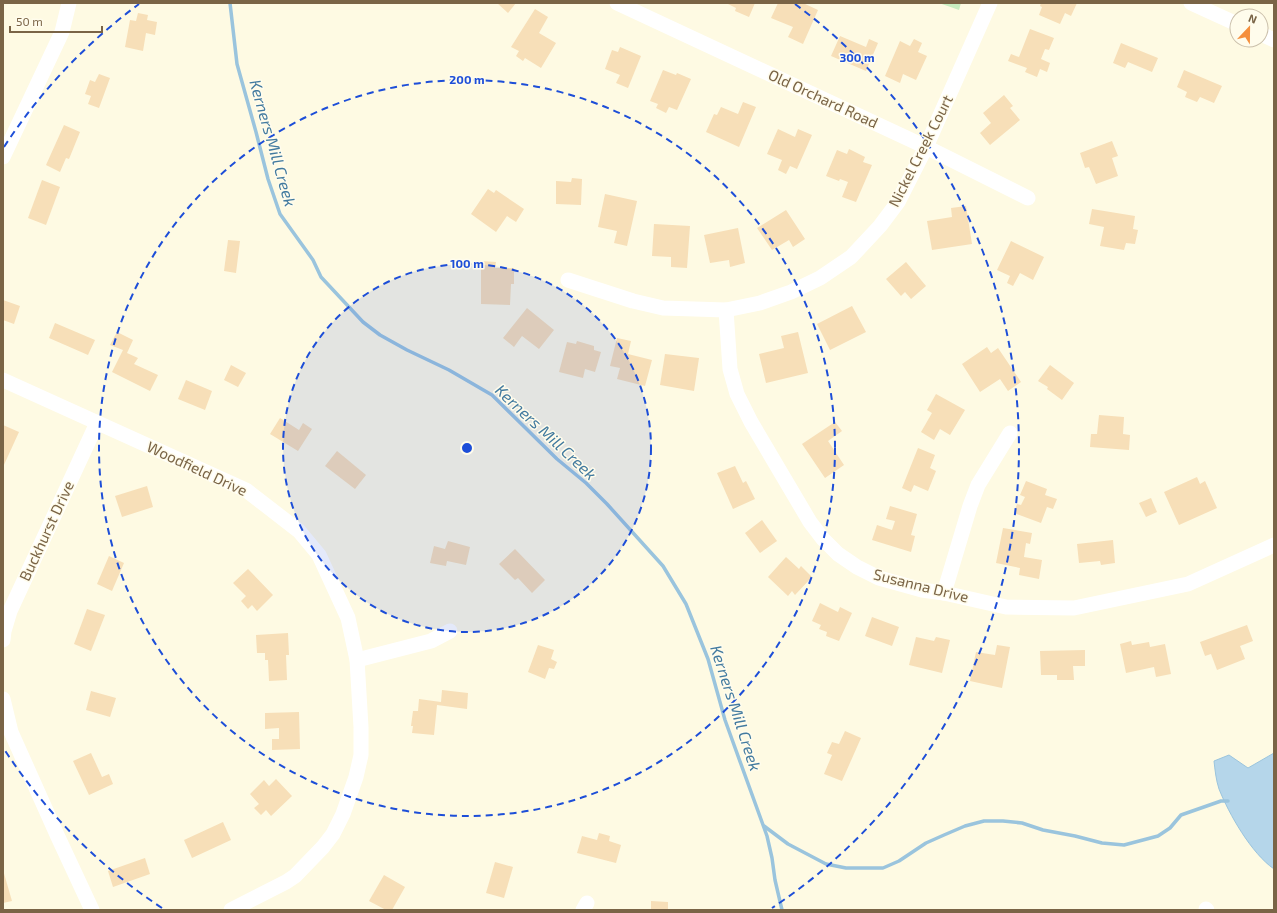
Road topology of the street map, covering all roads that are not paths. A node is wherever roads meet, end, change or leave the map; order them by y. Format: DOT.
graph roads {
  1 [pos="70,3"];
  2 [pos="617,3"];
  3 [pos="990,3"];
  4 [pos="1191,3"];
  5 [pos="1229,20"];
  6 [pos="926,147"];
  7 [pos="3,157"];
  8 [pos="1028,198"];
  9 [pos="568,280"];
  10 [pos="726,310"];
  11 [pos="3,380"];
  12 [pos="97,423"];
  13 [pos="1010,433"];
  14 [pos="1274,545"];
  15 [pos="944,593"];
  16 [pos="450,631"];
  17 [pos="3,640"];
  18 [pos="357,660"];
  19 [pos="3,699"];
  20 [pos="92,910"];
  21 [pos="231,910"];
  1 -- 7 [label="street"];
  2 -- 6 [label="street, Old Orchard Road"];
  3 -- 6 [label="street, Nickel Creek Court"];
  4 -- 5 [label="street"];
  6 -- 8 [label="street, Old Orchard Road"];
  6 -- 10 [label="street, Nickel Creek Court"];
  9 -- 10 [label="street, Nickel Creek Court"];
  10 -- 15 [label="street, Susanna Drive"];
  11 -- 12 [label="street, Woodfield Drive"];
  12 -- 17 [label="street, Buckhurst Drive"];
  12 -- 18 [label="street, Woodfield Drive"];
  13 -- 15 [label="street"];
  14 -- 15 [label="street, Susanna Drive"];
  16 -- 18 [label="street"];
  18 -- 21 [label="street, Woodfield Drive"];
  19 -- 20 [label="street"];
}
